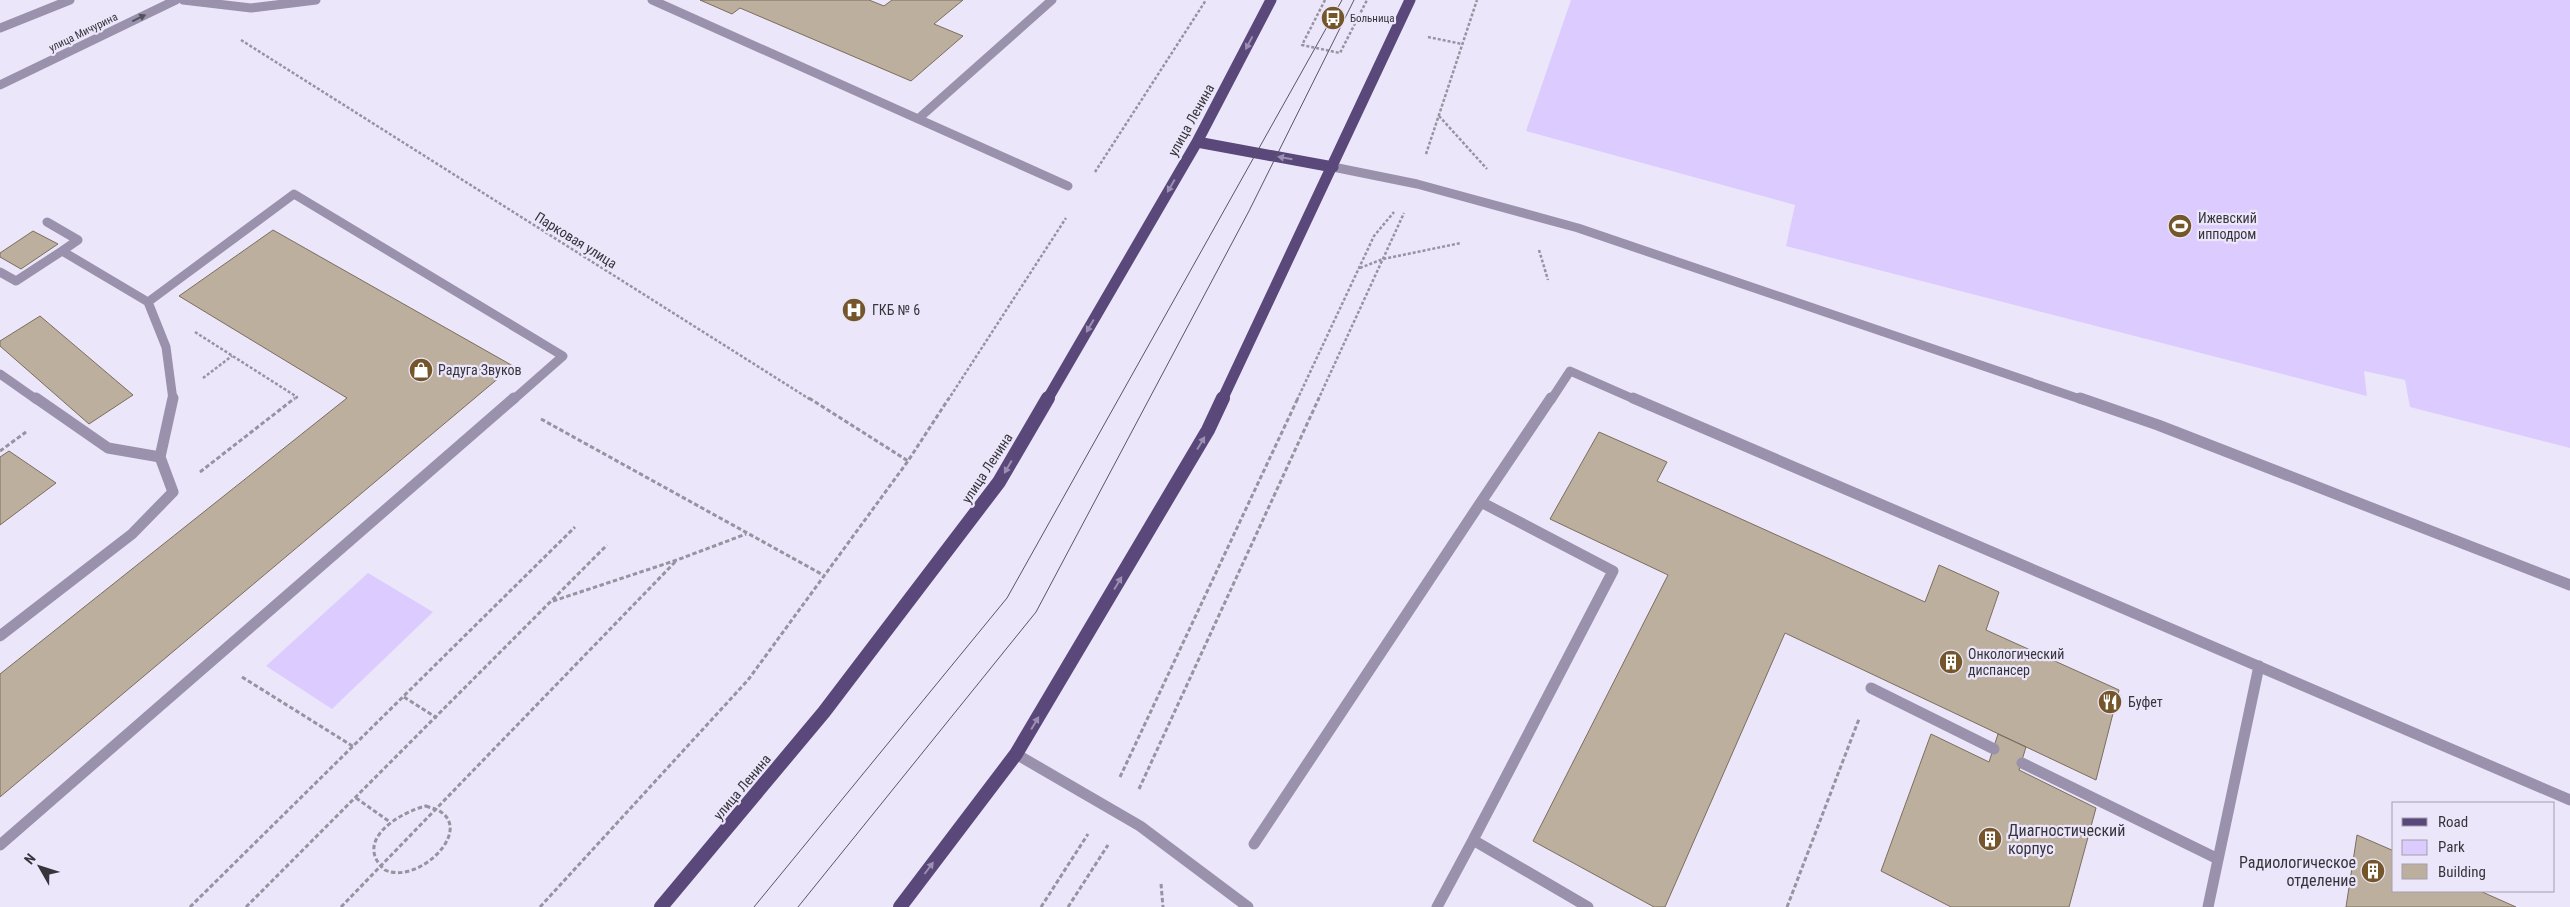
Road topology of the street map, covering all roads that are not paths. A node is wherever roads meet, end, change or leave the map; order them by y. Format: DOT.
graph roads {
  1 [pos="70,0"];
  2 [pos="176,0"];
  3 [pos="182,0"];
  4 [pos="316,0"];
  5 [pos="652,0"];
  6 [pos="1052,0"];
  7 [pos="1271,0"];
  8 [pos="1410,0"];
  9 [pos="53,3"];
  10 [pos="0,28"];
  11 [pos="0,85"];
  12 [pos="918,119"];
  13 [pos="1197,142"];
  14 [pos="1333,167"];
  15 [pos="1068,186"];
  16 [pos="47,222"];
  17 [pos="62,250"];
  18 [pos="0,272"];
  19 [pos="148,302"];
  20 [pos="0,374"];
  21 [pos="160,456"];
  22 [pos="1481,502"];
  23 [pos="2570,584"];
  24 [pos="0,636"];
  25 [pos="2259,666"];
  26 [pos="1871,688"];
  27 [pos="1994,748"];
  28 [pos="1016,754"];
  29 [pos="2022,763"];
  30 [pos="2570,800"];
  31 [pos="1473,840"];
  32 [pos="1254,844"];
  33 [pos="0,845"];
  34 [pos="2218,859"];
  35 [pos="661,907"];
  36 [pos="900,907"];
  37 [pos="1248,907"];
  38 [pos="1437,907"];
  39 [pos="1588,907"];
  40 [pos="2208,907"];
  1 -- 9 [label="street"];
  11 -- 2 [label="street, улица Мичурина, one-way"];
  3 -- 4 [label="street"];
  5 -- 12 [label="street"];
  6 -- 12 [label="street"];
  7 -- 13 [label="main road, улица Ленина, one-way"];
  8 -- 14 [label="main road"];
  9 -- 10 [label="street"];
  12 -- 15 [label="street"];
  14 -- 13 [label="main road, one-way"];
  13 -- 35 [label="main road, улица Ленина, one-way"];
  14 -- 23 [label="street"];
  28 -- 14 [label="main road, one-way"];
  16 -- 17 [label="street"];
  17 -- 18 [label="street"];
  17 -- 19 [label="street"];
  19 -- 21 [label="street"];
  19 -- 33 [label="street"];
  20 -- 21 [label="street"];
  21 -- 24 [label="street"];
  22 -- 25 [label="street"];
  22 -- 31 [label="street"];
  22 -- 32 [label="street"];
  25 -- 30 [label="street"];
  25 -- 34 [label="street"];
  26 -- 27 [label="street"];
  36 -- 28 [label="main road, one-way"];
  28 -- 37 [label="street"];
  29 -- 34 [label="street"];
  31 -- 38 [label="street"];
  31 -- 39 [label="street"];
  34 -- 40 [label="street"];
}
